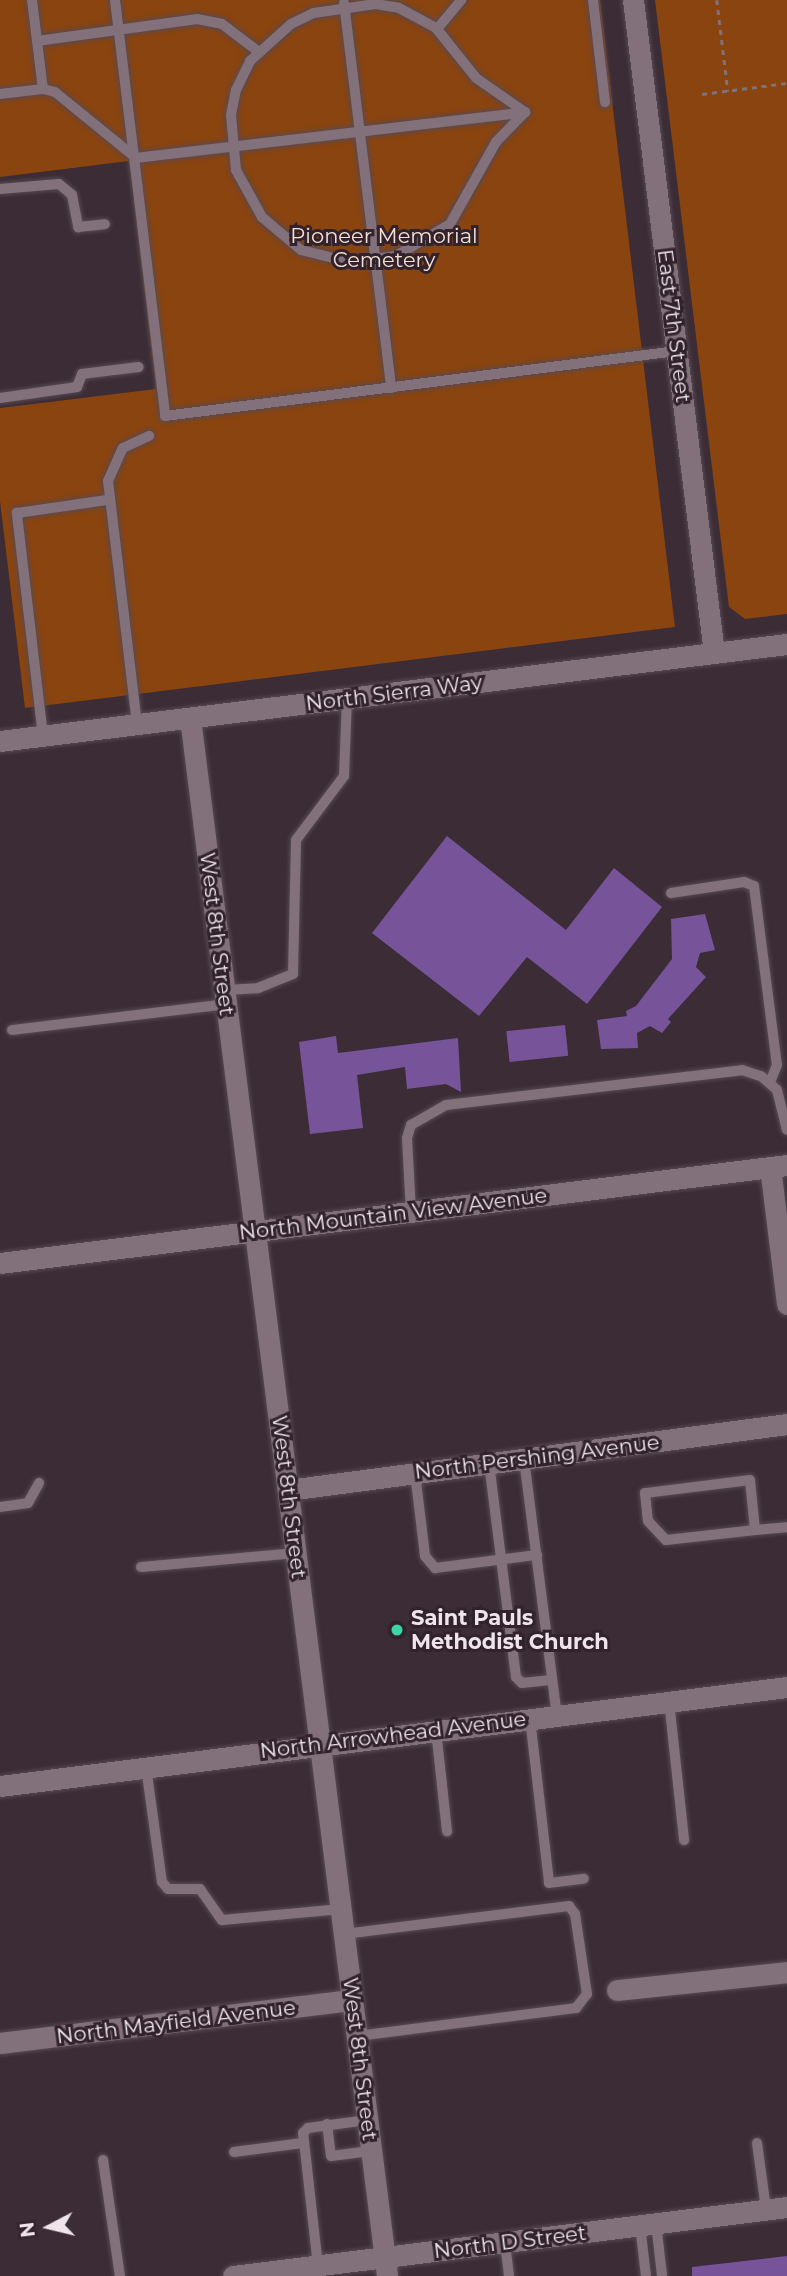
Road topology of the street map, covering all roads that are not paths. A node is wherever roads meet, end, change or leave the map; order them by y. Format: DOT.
graph roads {
  1 [pos="32,0"];
  2 [pos="115,0"];
  3 [pos="461,0"];
  4 [pos="593,0"];
  5 [pos="633,0"];
  6 [pos="344,3"];
  7 [pos="437,29"];
  8 [pos="119,30"];
  9 [pos="37,41"];
  10 [pos="259,52"];
  11 [pos="43,89"];
  12 [pos="0,94"];
  13 [pos="605,102"];
  14 [pos="525,113"];
  15 [pos="359,132"];
  16 [pos="233,146"];
  17 [pos="136,158"];
  18 [pos="0,190"];
  19 [pos="105,224"];
  20 [pos="375,261"];
  21 [pos="677,351"];
  22 [pos="139,367"];
  23 [pos="391,388"];
  24 [pos="0,398"];
  25 [pos="149,436"];
  26 [pos="107,500"];
  27 [pos="787,644"];
  28 [pos="714,653"];
  29 [pos="347,698"];
  30 [pos="190,718"];
  31 [pos="138,724"];
  32 [pos="43,736"];
  33 [pos="0,741"];
  34 [pos="671,893"];
  35 [pos="225,997"];
  36 [pos="12,1030"];
  37 [pos="770,1082"];
  38 [pos="787,1130"];
  39 [pos="779,1166"];
  40 [pos="411,1212"];
  41 [pos="255,1231"];
  42 [pos="0,1263"];
  43 [pos="787,1304"];
  44 [pos="787,1424"];
  45 [pos="524,1459"];
  46 [pos="489,1463"];
  47 [pos="415,1473"];
  48 [pos="39,1483"];
  49 [pos="288,1490"];
  50 [pos="0,1507"];
  51 [pos="787,1527"];
  52 [pos="755,1530"];
  53 [pos="296,1553"];
  54 [pos="537,1555"];
  55 [pos="501,1559"];
  56 [pos="141,1567"];
  57 [pos="552,1679"];
  58 [pos="787,1687"];
  59 [pos="669,1701"];
  60 [pos="557,1715"];
  61 [pos="530,1718"];
  62 [pos="436,1730"];
  63 [pos="320,1744"];
  64 [pos="146,1767"];
  65 [pos="0,1786"];
  66 [pos="447,1831"];
  67 [pos="684,1840"];
  68 [pos="584,1879"];
  69 [pos="341,1909"];
  70 [pos="344,1934"];
  71 [pos="787,1972"];
  72 [pos="617,1990"];
  73 [pos="352,2000"];
  74 [pos="357,2036"];
  75 [pos="0,2043"];
  76 [pos="367,2120"];
  77 [pos="327,2124"];
  78 [pos="302,2143"];
  79 [pos="757,2143"];
  80 [pos="371,2151"];
  81 [pos="234,2152"];
  82 [pos="103,2160"];
  83 [pos="776,2208"];
  84 [pos="648,2224"];
  85 [pos="505,2243"];
  86 [pos="318,2266"];
  87 [pos="386,2267"];
  88 [pos="120,2276"];
  89 [pos="233,2276"];
  90 [pos="509,2276"];
  91 [pos="646,2276"];
  92 [pos="662,2276"];
  1 -- 9 [label="lane"];
  2 -- 8 [label="lane"];
  3 -- 7 [label="lane"];
  4 -- 13 [label="lane"];
  5 -- 21 [label="street, East 7th Street"];
  6 -- 7 [label="lane"];
  6 -- 10 [label="lane"];
  6 -- 15 [label="lane"];
  7 -- 14 [label="lane"];
  8 -- 9 [label="lane"];
  8 -- 10 [label="lane"];
  8 -- 17 [label="lane"];
  9 -- 11 [label="lane"];
  10 -- 16 [label="lane"];
  11 -- 12 [label="lane"];
  11 -- 17 [label="lane"];
  14 -- 15 [label="lane"];
  14 -- 20 [label="lane"];
  15 -- 16 [label="lane"];
  15 -- 20 [label="lane"];
  16 -- 17 [label="lane"];
  16 -- 20 [label="lane"];
  17 -- 23 [label="lane"];
  18 -- 19 [label="lane"];
  20 -- 23 [label="lane"];
  21 -- 23 [label="lane"];
  21 -- 28 [label="street, East 7th Street"];
  22 -- 24 [label="lane"];
  25 -- 26 [label="lane"];
  26 -- 31 [label="lane"];
  26 -- 32 [label="lane"];
  27 -- 28 [label="street, North Sierra Way"];
  28 -- 29 [label="street, North Sierra Way"];
  29 -- 30 [label="street, North Sierra Way"];
  29 -- 35 [label="lane"];
  30 -- 31 [label="street, North Sierra Way"];
  30 -- 35 [label="street, West 8th Street"];
  31 -- 32 [label="street, North Sierra Way"];
  32 -- 33 [label="street, North Sierra Way"];
  34 -- 37 [label="lane"];
  35 -- 36 [label="lane"];
  35 -- 41 [label="street, West 8th Street"];
  37 -- 38 [label="lane"];
  37 -- 40 [label="lane"];
  39 -- 40 [label="street, North Mountain View Avenue"];
  39 -- 43 [label="street"];
  40 -- 41 [label="street, North Mountain View Avenue"];
  41 -- 42 [label="street, North Mountain View Avenue"];
  41 -- 49 [label="street, West 8th Street"];
  44 -- 45 [label="street, North Pershing Avenue"];
  45 -- 46 [label="street, North Pershing Avenue"];
  45 -- 54 [label="lane"];
  46 -- 47 [label="street, North Pershing Avenue"];
  46 -- 55 [label="lane"];
  47 -- 49 [label="street, North Pershing Avenue"];
  47 -- 55 [label="lane"];
  48 -- 50 [label="lane"];
  49 -- 53 [label="street, West 8th Street"];
  51 -- 52 [label="lane"];
  52 -- 52 [label="lane"];
  53 -- 56 [label="lane"];
  53 -- 63 [label="street, West 8th Street"];
  54 -- 55 [label="lane"];
  54 -- 57 [label="lane"];
  55 -- 57 [label="lane"];
  57 -- 60 [label="lane"];
  58 -- 59 [label="street, North Arrowhead Avenue"];
  59 -- 60 [label="street, North Arrowhead Avenue"];
  59 -- 67 [label="lane"];
  60 -- 61 [label="street, North Arrowhead Avenue"];
  61 -- 62 [label="street, North Arrowhead Avenue"];
  61 -- 68 [label="lane"];
  62 -- 63 [label="street, North Arrowhead Avenue"];
  62 -- 66 [label="lane"];
  63 -- 64 [label="street, North Arrowhead Avenue"];
  63 -- 69 [label="street, West 8th Street"];
  64 -- 65 [label="street, North Arrowhead Avenue"];
  64 -- 69 [label="lane"];
  69 -- 70 [label="street, West 8th Street"];
  70 -- 73 [label="street, West 8th Street"];
  70 -- 74 [label="lane"];
  71 -- 72 [label="street"];
  73 -- 74 [label="street, West 8th Street"];
  73 -- 75 [label="street, North Mayfield Avenue"];
  74 -- 76 [label="street, West 8th Street"];
  76 -- 77 [label="lane"];
  76 -- 80 [label="street, West 8th Street"];
  77 -- 78 [label="lane"];
  77 -- 80 [label="lane"];
  78 -- 81 [label="lane"];
  78 -- 86 [label="lane"];
  79 -- 83 [label="lane"];
  80 -- 87 [label="street, West 8th Street"];
  82 -- 88 [label="lane"];
  83 -- 84 [label="street, North D Street"];
  84 -- 85 [label="street, North D Street"];
  84 -- 91 [label="lane"];
  84 -- 92 [label="lane"];
  85 -- 87 [label="street, North D Street"];
  85 -- 90 [label="lane"];
  86 -- 87 [label="street, North D Street"];
  86 -- 89 [label="street, North D Street"];
}
